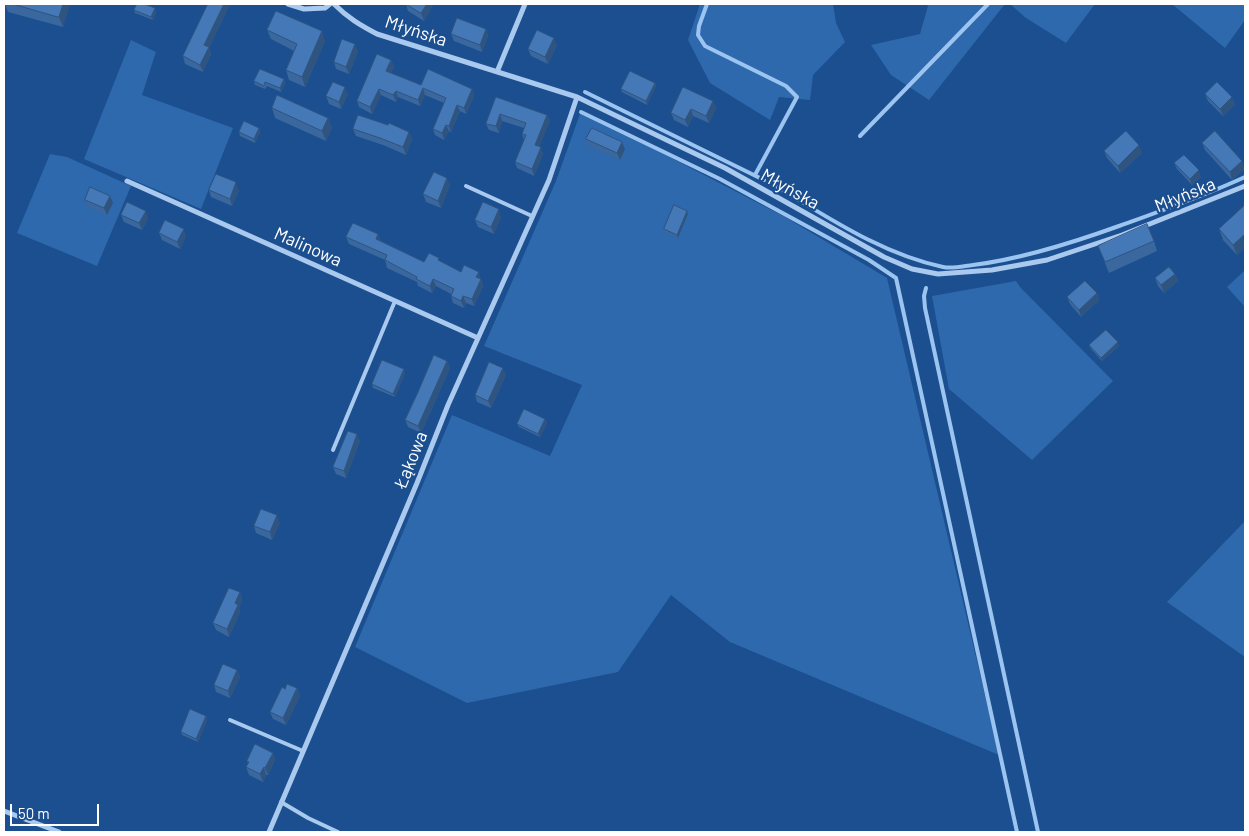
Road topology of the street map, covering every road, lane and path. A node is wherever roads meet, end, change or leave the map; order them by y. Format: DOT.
graph roads {
  1 [pos="288,4"];
  2 [pos="332,4"];
  3 [pos="525,4"];
  4 [pos="497,72"];
  5 [pos="577,97"];
  6 [pos="127,181"];
  7 [pos="466,186"];
  8 [pos="1245,186"];
  9 [pos="532,216"];
  10 [pos="395,301"];
  11 [pos="478,338"];
  12 [pos="333,450"];
  13 [pos="230,720"];
  14 [pos="303,751"];
  15 [pos="282,802"];
  16 [pos="4,811"];
  17 [pos="59,832"];
  18 [pos="269,832"];
  19 [pos="338,832"];
  1 -- 2 [label="street"];
  2 -- 4 [label="street, Młyńska"];
  3 -- 4 [label="street"];
  4 -- 5 [label="street, Młyńska"];
  5 -- 8 [label="street, Młyńska"];
  5 -- 9 [label="street, Łąkowa"];
  6 -- 10 [label="street, Malinowa"];
  7 -- 9 [label="lane"];
  9 -- 11 [label="street, Łąkowa"];
  10 -- 11 [label="street, Malinowa"];
  10 -- 12 [label="lane"];
  11 -- 14 [label="street, Łąkowa"];
  13 -- 14 [label="lane"];
  14 -- 15 [label="street, Łąkowa"];
  15 -- 18 [label="street, Łąkowa"];
  15 -- 19 [label="lane"];
  16 -- 17 [label="street"];
}
